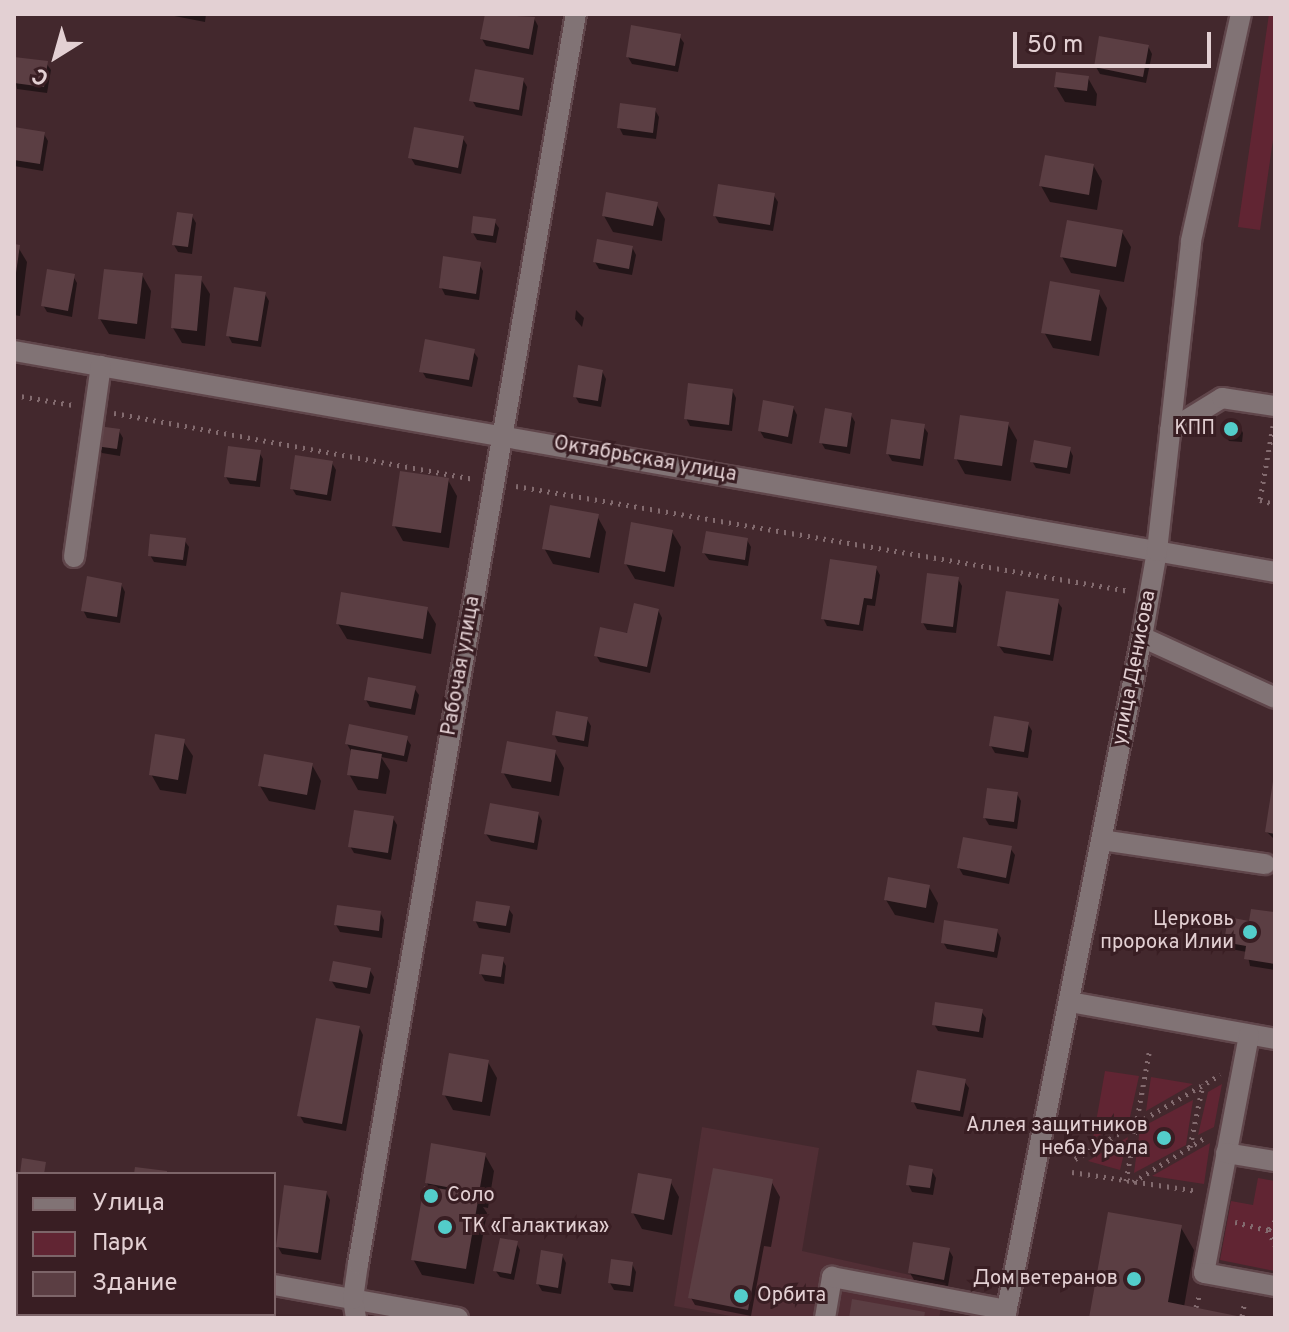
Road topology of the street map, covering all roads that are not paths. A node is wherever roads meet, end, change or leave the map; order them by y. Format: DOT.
graph roads {
  1 [pos="576,14"];
  2 [pos="1232,14"];
  3 [pos="1241,14"];
  4 [pos="1235,36"];
  5 [pos="14,351"];
  6 [pos="101,366"];
  7 [pos="1275,406"];
  8 [pos="1170,430"];
  9 [pos="502,435"];
  10 [pos="1157,551"];
  11 [pos="74,557"];
  12 [pos="1275,572"];
  13 [pos="1142,637"];
  14 [pos="1275,698"];
  15 [pos="1102,840"];
  16 [pos="1265,864"];
  17 [pos="1070,1002"];
  18 [pos="1249,1035"];
  19 [pos="1275,1039"];
  20 [pos="1226,1153"];
  21 [pos="1275,1161"];
  22 [pos="276,1286"];
  23 [pos="1275,1286"];
  24 [pos="354,1308"];
  25 [pos="1006,1314"];
  26 [pos="458,1318"];
  27 [pos="825,1318"];
  1 -- 9 [label="street, Рабочая улица"];
  2 -- 4 [label="street"];
  3 -- 4 [label="street, улица Денисова"];
  4 -- 8 [label="street, улица Денисова"];
  5 -- 6 [label="street, Октябрьская улица"];
  6 -- 9 [label="street, Октябрьская улица"];
  6 -- 11 [label="street"];
  7 -- 8 [label="street"];
  8 -- 10 [label="street, улица Денисова"];
  9 -- 10 [label="street, Октябрьская улица"];
  9 -- 24 [label="street, Рабочая улица"];
  10 -- 12 [label="street, Октябрьская улица"];
  10 -- 13 [label="street, улица Денисова"];
  13 -- 14 [label="street"];
  13 -- 15 [label="street, улица Денисова"];
  15 -- 16 [label="street"];
  15 -- 17 [label="street, улица Денисова"];
  17 -- 18 [label="street"];
  17 -- 25 [label="street, улица Денисова"];
  18 -- 19 [label="street"];
  18 -- 20 [label="street"];
  20 -- 21 [label="street"];
  20 -- 23 [label="street"];
  22 -- 24 [label="street"];
  24 -- 26 [label="street"];
  25 -- 27 [label="street"];
}
